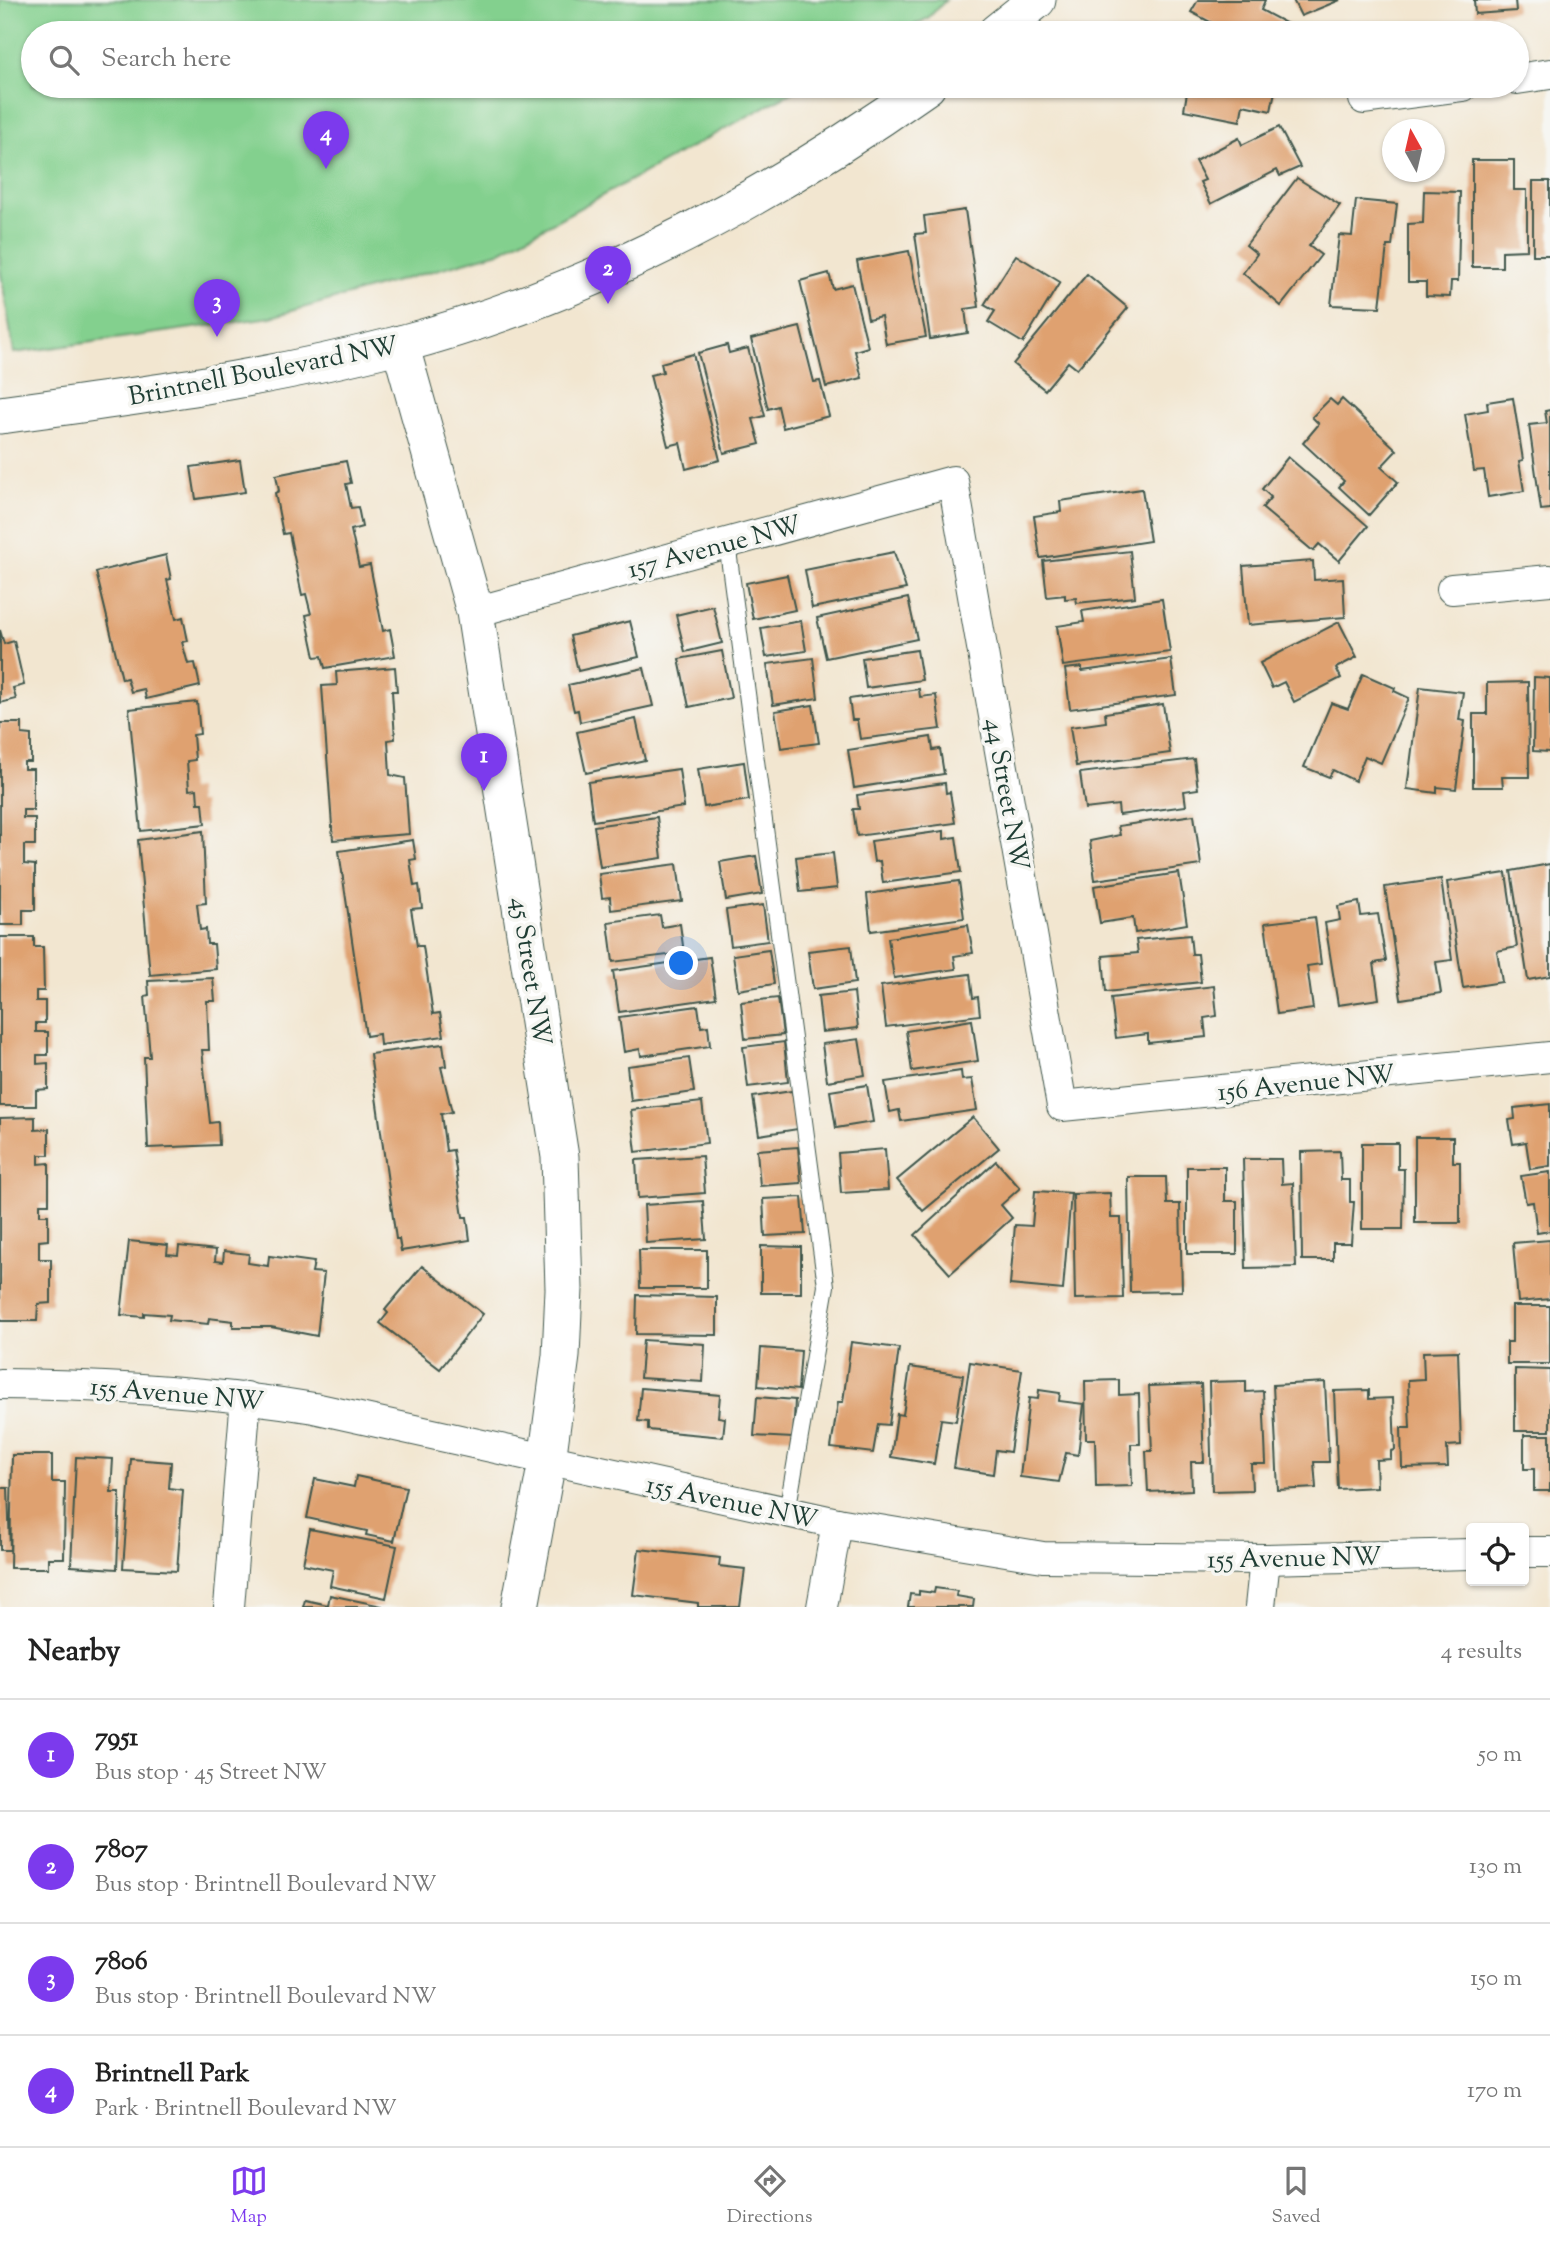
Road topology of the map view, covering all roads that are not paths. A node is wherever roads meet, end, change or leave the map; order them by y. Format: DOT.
graph roads {
  1 [pos="1037,0"];
  2 [pos="1011,21"];
  3 [pos="1550,74"];
  4 [pos="1529,77"];
  5 [pos="911,98"];
  6 [pos="1372,98"];
  7 [pos="1364,99"];
  8 [pos="400,344"];
  9 [pos="1,408"];
  10 [pos="953,481"];
  11 [pos="727,543"];
  12 [pos="1550,580"];
  13 [pos="1452,589"];
  14 [pos="475,612"];
  15 [pos="1550,1057"];
  16 [pos="1062,1106"];
  17 [pos="0,1384"];
  18 [pos="246,1397"];
  19 [pos="547,1461"];
  20 [pos="787,1513"];
  21 [pos="837,1523"];
  22 [pos="1529,1552"];
  23 [pos="1550,1552"];
  24 [pos="1466,1554"];
  25 [pos="1265,1559"];
  26 [pos="229,1607"];
  27 [pos="520,1607"];
  28 [pos="822,1607"];
  29 [pos="1260,1607"];
  1 -- 2 [label="street"];
  3 -- 4 [label="street"];
  5 -- 8 [label="street, Brintnell Boulevard NW"];
  6 -- 7 [label="street"];
  8 -- 9 [label="street, Brintnell Boulevard NW"];
  8 -- 14 [label="street, 45 Street NW"];
  10 -- 11 [label="street, 157 Avenue NW"];
  10 -- 16 [label="street, 44 Street NW"];
  11 -- 14 [label="street, 157 Avenue NW"];
  11 -- 20 [label="lane"];
  12 -- 13 [label="street"];
  14 -- 19 [label="street, 45 Street NW"];
  15 -- 16 [label="street, 156 Avenue NW"];
  17 -- 18 [label="street, 155 Avenue NW"];
  18 -- 19 [label="street, 155 Avenue NW"];
  18 -- 26 [label="street"];
  19 -- 20 [label="street, 155 Avenue NW"];
  19 -- 27 [label="street, 45 Street NW"];
  20 -- 21 [label="street, 155 Avenue NW"];
  21 -- 25 [label="street, 155 Avenue NW"];
  21 -- 28 [label="street"];
  22 -- 23 [label="street"];
  24 -- 25 [label="street, 155 Avenue NW"];
  25 -- 29 [label="street"];
}
